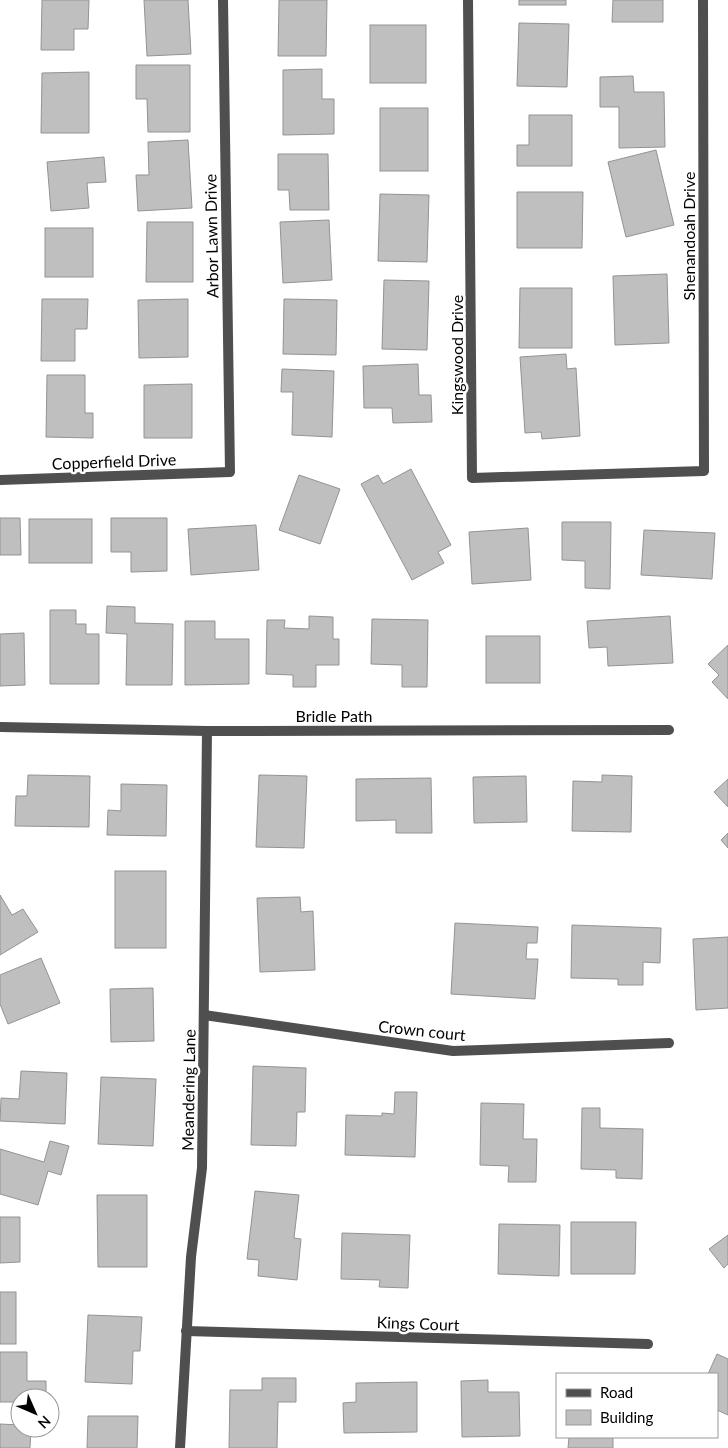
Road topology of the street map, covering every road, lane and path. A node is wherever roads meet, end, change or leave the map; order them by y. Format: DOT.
graph roads {
  1 [pos="223,0"];
  2 [pos="468,0"];
  3 [pos="703,0"];
  4 [pos="704,471"];
  5 [pos="230,472"];
  6 [pos="0,480"];
  7 [pos="0,727"];
  8 [pos="668,730"];
  9 [pos="207,731"];
  10 [pos="204,1015"];
  11 [pos="669,1043"];
  12 [pos="186,1331"];
  13 [pos="648,1344"];
  14 [pos="180,1448"];
  1 -- 5 [label="street, Arbor Lawn Drive"];
  2 -- 4 [label="street, Kingswood Drive"];
  3 -- 4 [label="street, Shenandoah Drive"];
  5 -- 6 [label="street, Copperfield Drive"];
  7 -- 9 [label="street, Bridle Path"];
  8 -- 9 [label="street, Bridle Path"];
  9 -- 10 [label="street, Meandering Lane"];
  10 -- 11 [label="street, Crown court"];
  10 -- 12 [label="street, Meandering Lane"];
  12 -- 13 [label="street, Kings Court"];
  12 -- 14 [label="street, Meandering Lane"];
}
